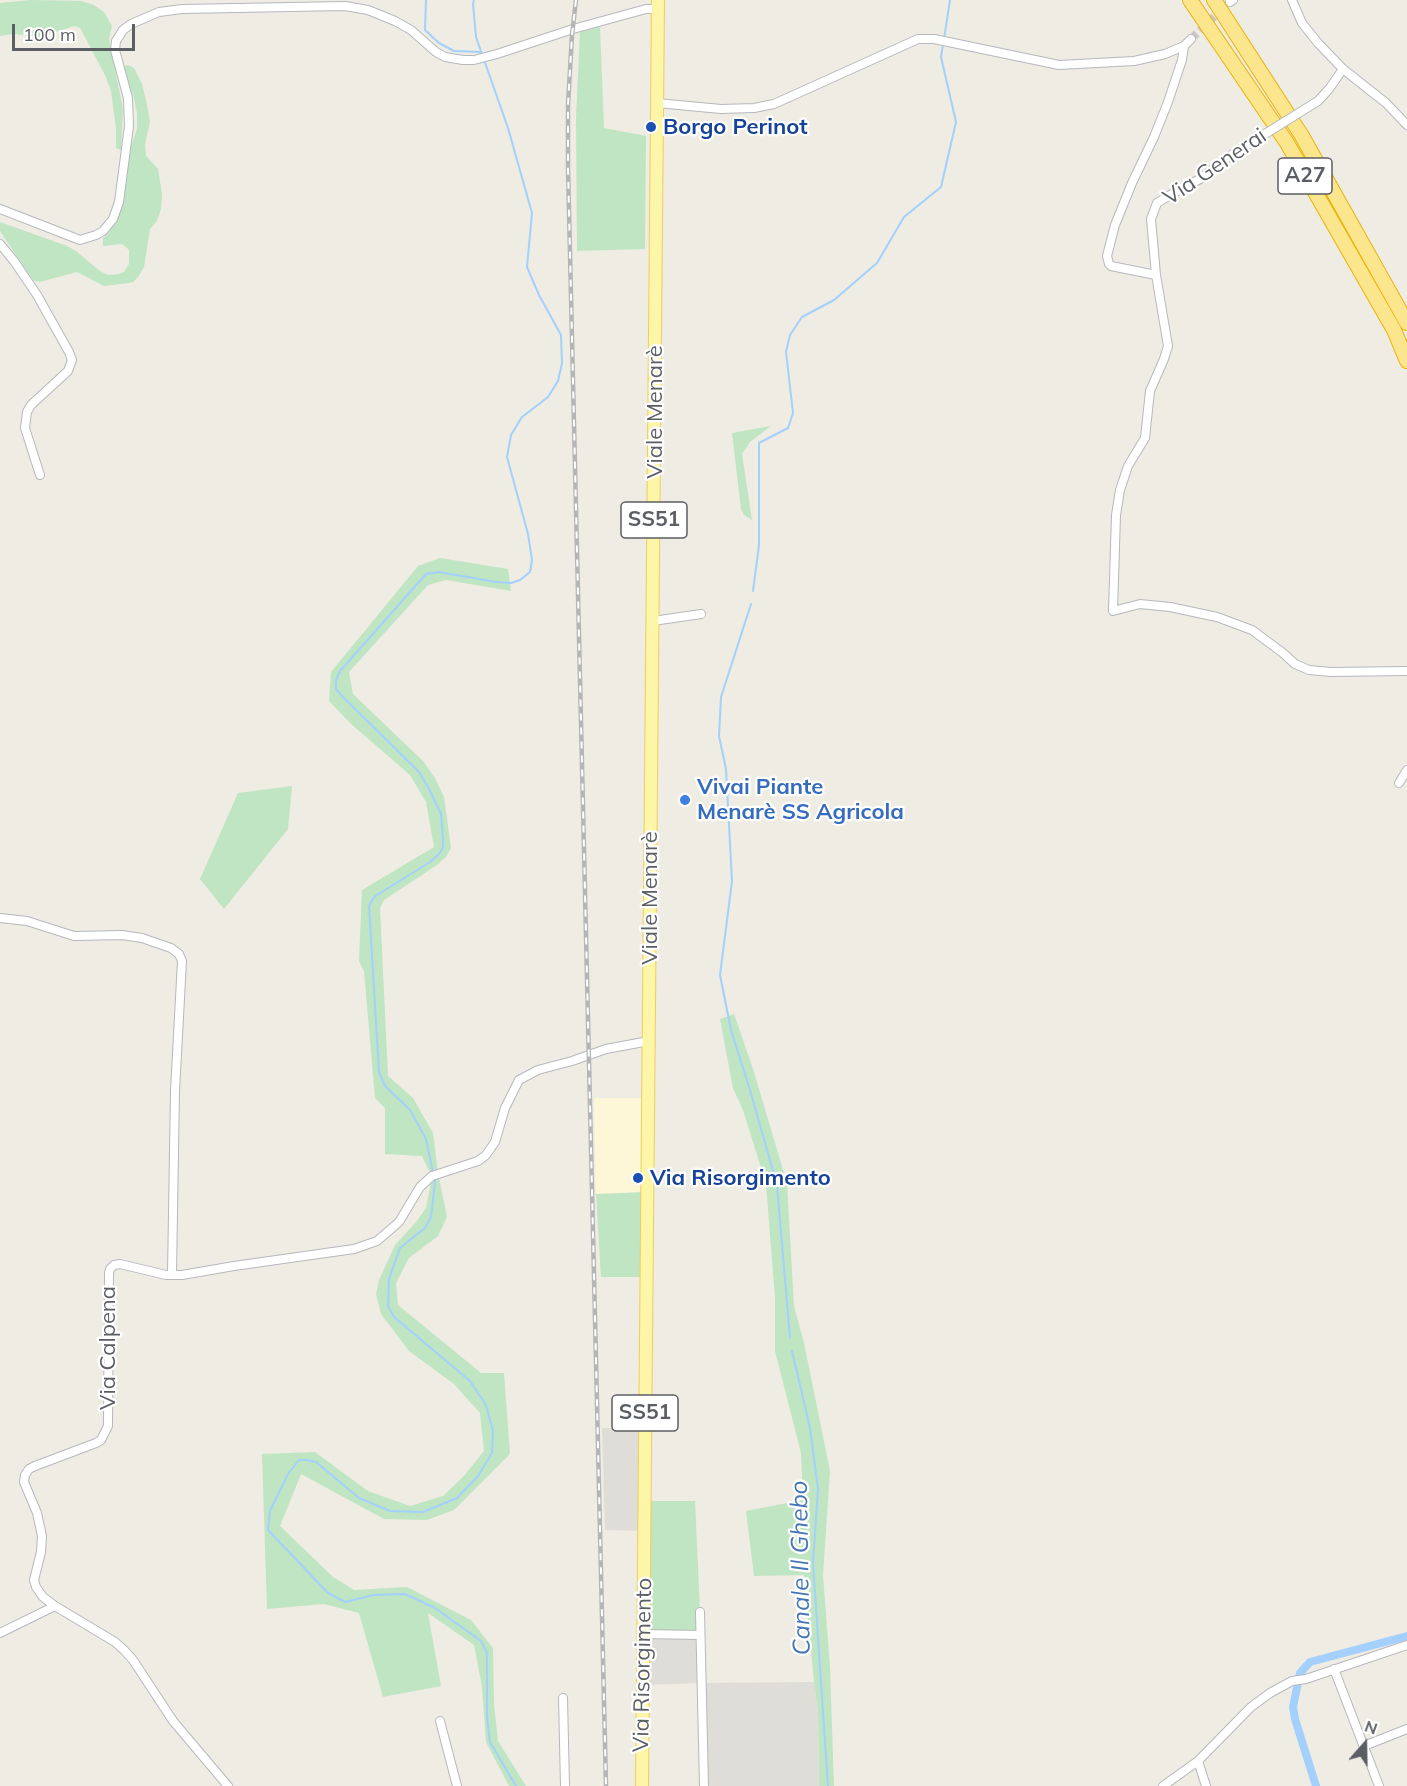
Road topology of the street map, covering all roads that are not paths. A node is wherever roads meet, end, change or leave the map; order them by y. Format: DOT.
graph roads {
  1 [pos="1190,0"];
  2 [pos="1214,0"];
  3 [pos="1292,0"];
  4 [pos="658,4"];
  5 [pos="1191,39"];
  6 [pos="1184,46"];
  7 [pos="1342,69"];
  8 [pos="657,103"];
  9 [pos="1407,125"];
  10 [pos="0,209"];
  11 [pos="0,244"];
  12 [pos="1156,274"];
  13 [pos="1407,323"];
  14 [pos="1407,361"];
  15 [pos="40,475"];
  16 [pos="701,614"];
  17 [pos="653,621"];
  18 [pos="1407,671"];
  19 [pos="1407,770"];
  20 [pos="1399,783"];
  21 [pos="0,918"];
  22 [pos="649,1041"];
  23 [pos="172,1274"];
  24 [pos="55,1606"];
  25 [pos="700,1612"];
  26 [pos="0,1633"];
  27 [pos="643,1634"];
  28 [pos="700,1635"];
  29 [pos="1407,1645"];
  30 [pos="1334,1668"];
  31 [pos="563,1698"];
  32 [pos="440,1721"];
  33 [pos="1407,1729"];
  34 [pos="1364,1746"];
  35 [pos="1198,1761"];
  36 [pos="228,1786"];
  37 [pos="456,1786"];
  38 [pos="565,1786"];
  39 [pos="642,1786"];
  40 [pos="704,1786"];
  41 [pos="1163,1786"];
  42 [pos="1206,1786"];
  43 [pos="1379,1786"];
  1 -- 14 [label="highway, A27"];
  2 -- 13 [label="highway, A27"];
  3 -- 7 [label="street"];
  4 -- 8 [label="main road, Viale Menarè / SS51"];
  4 -- 10 [label="street"];
  5 -- 6 [label="street"];
  6 -- 8 [label="street"];
  6 -- 12 [label="street"];
  7 -- 9 [label="street"];
  7 -- 12 [label="street, Via Generai, bridge"];
  8 -- 17 [label="main road, Viale Menarè / SS51"];
  11 -- 15 [label="street"];
  12 -- 18 [label="street, Via Generai"];
  16 -- 17 [label="street"];
  17 -- 22 [label="main road, Viale Menarè / SS51"];
  19 -- 20 [label="street"];
  21 -- 23 [label="street"];
  22 -- 23 [label="street, Via Calpena"];
  22 -- 27 [label="main road, Via Risorgimento / SS51"];
  23 -- 24 [label="street, Via Calpena"];
  24 -- 26 [label="street"];
  24 -- 36 [label="street, Via Calpena"];
  25 -- 28 [label="street"];
  27 -- 28 [label="street"];
  27 -- 39 [label="main road, Via Risorgimento / SS51"];
  28 -- 40 [label="street"];
  29 -- 30 [label="street"];
  30 -- 34 [label="street"];
  30 -- 35 [label="street"];
  31 -- 38 [label="street"];
  32 -- 37 [label="street"];
  33 -- 34 [label="street"];
  34 -- 43 [label="street"];
  35 -- 41 [label="street"];
  35 -- 42 [label="street"];
}
